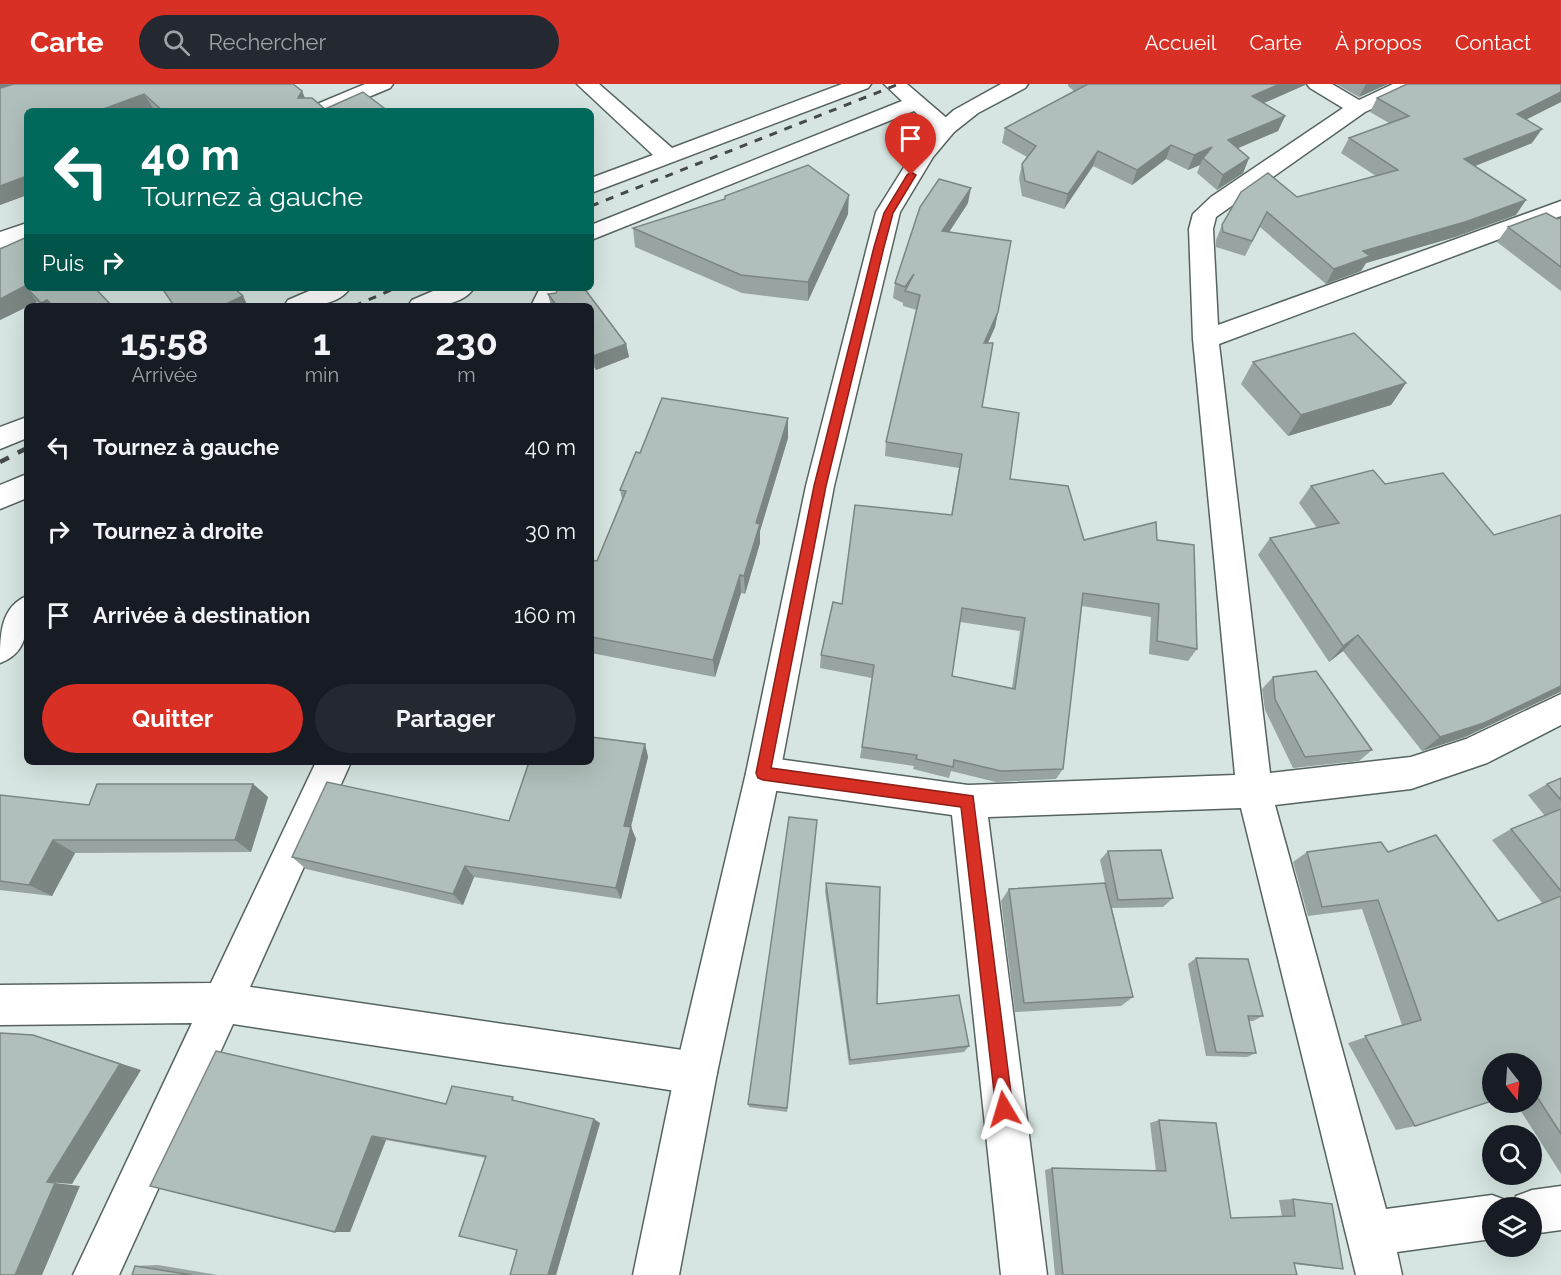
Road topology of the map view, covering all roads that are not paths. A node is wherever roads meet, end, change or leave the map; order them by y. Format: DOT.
graph roads {
  1 [pos="383,84"];
  2 [pos="587,84"];
  3 [pos="861,84"];
  4 [pos="894,84"];
  5 [pos="1018,84"];
  6 [pos="1317,84"];
  7 [pos="1410,84"];
  8 [pos="355,89"];
  9 [pos="917,103"];
  10 [pos="322,108"];
  11 [pos="1358,108"];
  12 [pos="946,127"];
  13 [pos="669,157"];
  14 [pos="594,185"];
  15 [pos="1561,208"];
  16 [pos="24,231"];
  17 [pos="594,231"];
  18 [pos="0,241"];
  19 [pos="331,291"];
  20 [pos="455,291"];
  21 [pos="304,303"];
  22 [pos="428,303"];
  23 [pos="1206,339"];
  24 [pos="24,428"];
  25 [pos="0,439"];
  26 [pos="24,486"];
  27 [pos="0,498"];
  28 [pos="24,613"];
  29 [pos="0,649"];
  30 [pos="1561,709"];
  31 [pos="333,765"];
  32 [pos="763,773"];
  33 [pos="1254,791"];
  34 [pos="968,801"];
  35 [pos="222,1003"];
  36 [pos="0,1005"];
  37 [pos="696,1073"];
  38 [pos="1561,1208"];
  39 [pos="1542,1211"];
  40 [pos="1482,1218"];
  41 [pos="1370,1233"];
  42 [pos="96,1275"];
  43 [pos="656,1275"];
  44 [pos="1024,1275"];
  45 [pos="1379,1275"];
  1 -- 8 [label="street"];
  2 -- 13 [label="street"];
  3 -- 13 [label="street"];
  4 -- 9 [label="street"];
  5 -- 12 [label="street"];
  6 -- 11 [label="street"];
  7 -- 11 [label="street"];
  8 -- 10 [label="street"];
  9 -- 12 [label="street"];
  9 -- 17 [label="street"];
  11 -- 23 [label="street"];
  12 -- 32 [label="street"];
  13 -- 14 [label="street"];
  15 -- 23 [label="street"];
  16 -- 18 [label="street"];
  19 -- 21 [label="street"];
  20 -- 22 [label="street"];
  23 -- 33 [label="street"];
  24 -- 25 [label="street"];
  26 -- 27 [label="street"];
  28 -- 29 [label="street"];
  30 -- 33 [label="street"];
  31 -- 35 [label="street"];
  32 -- 34 [label="street"];
  32 -- 37 [label="street"];
  33 -- 34 [label="street"];
  33 -- 41 [label="street"];
  34 -- 44 [label="street"];
  35 -- 36 [label="street"];
  35 -- 37 [label="street"];
  35 -- 42 [label="street"];
  37 -- 43 [label="street"];
  38 -- 39 [label="street"];
  40 -- 41 [label="street"];
  41 -- 45 [label="street"];
}
